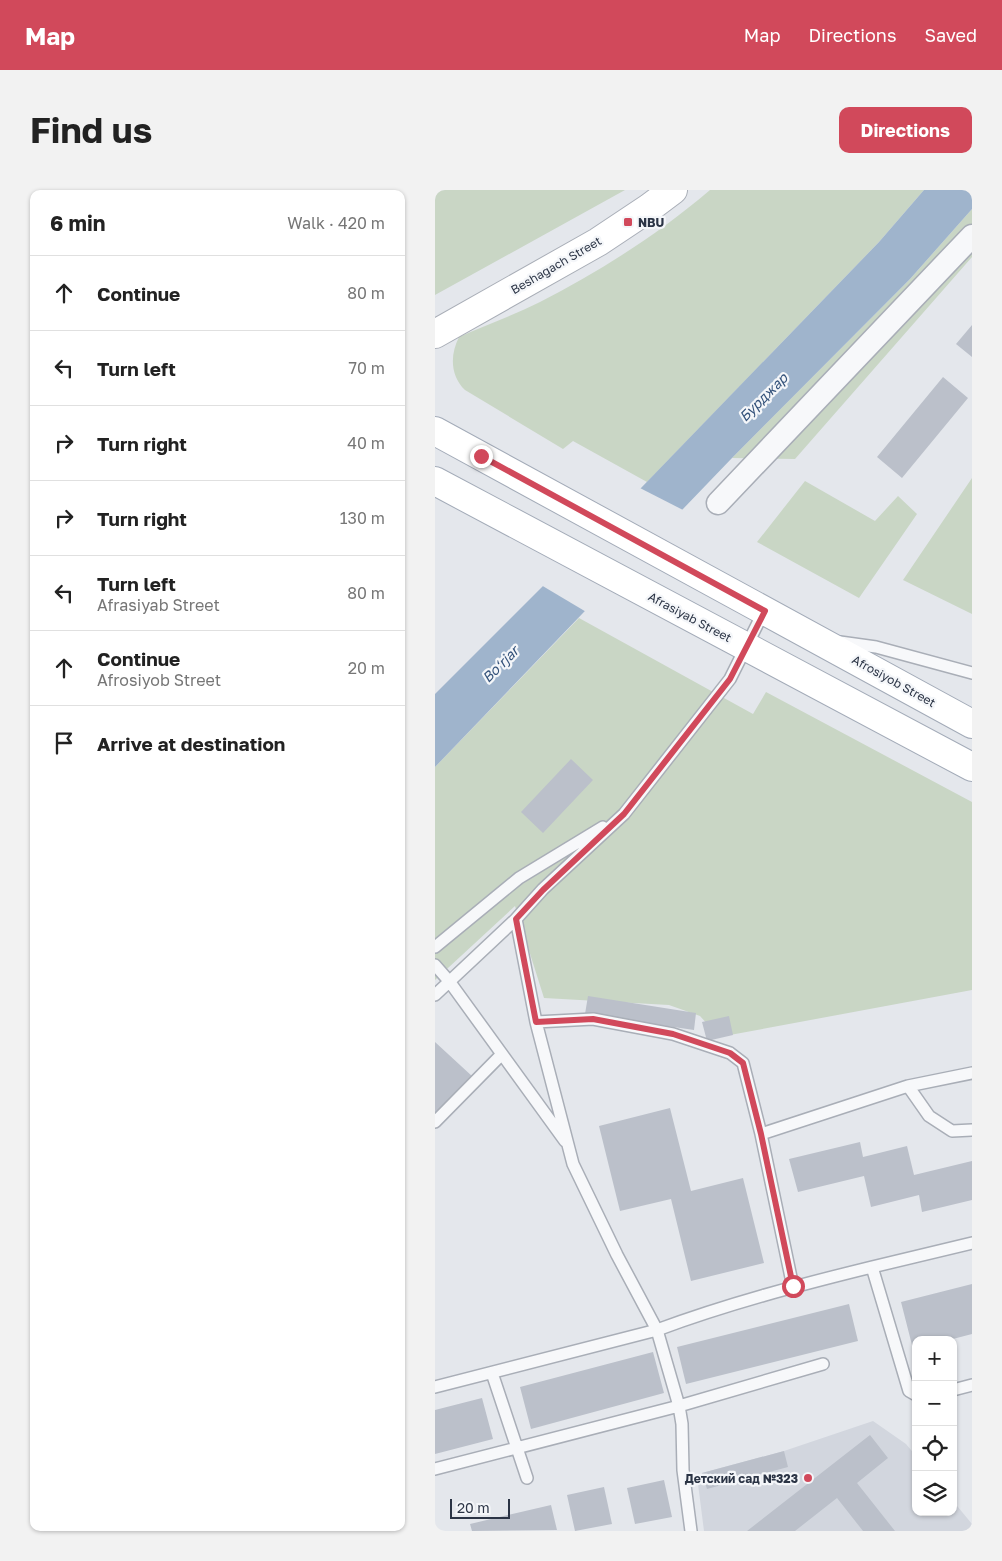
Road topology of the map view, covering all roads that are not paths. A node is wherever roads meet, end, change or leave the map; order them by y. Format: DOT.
graph roads {
  1 [pos="651,190"];
  2 [pos="673,190"];
  3 [pos="972,236"];
  4 [pos="435,313"];
  5 [pos="435,334"];
  6 [pos="435,431"];
  7 [pos="435,481"];
  8 [pos="718,502"];
  9 [pos="765,611"];
  10 [pos="816,639"];
  11 [pos="745,646"];
  12 [pos="972,673"];
  13 [pos="972,724"];
  14 [pos="972,767"];
  15 [pos="624,814"];
  16 [pos="516,919"];
  17 [pos="435,947"];
  18 [pos="435,965"];
  19 [pos="449,981"];
  20 [pos="435,995"];
  21 [pos="536,1022"];
  22 [pos="502,1054"];
  23 [pos="972,1074"];
  24 [pos="908,1086"];
  25 [pos="435,1122"];
  26 [pos="972,1130"];
  27 [pos="761,1134"];
  28 [pos="569,1146"];
  29 [pos="972,1244"];
  30 [pos="872,1267"];
  31 [pos="793,1286"];
  32 [pos="657,1330"];
  33 [pos="823,1364"];
  34 [pos="492,1373"];
  35 [pos="972,1385"];
  36 [pos="435,1387"];
  37 [pos="957,1389"];
  38 [pos="912,1393"];
  39 [pos="679,1406"];
  40 [pos="517,1448"];
  41 [pos="435,1469"];
  42 [pos="527,1478"];
  43 [pos="691,1531"];
  1 -- 4 [label="main road, Beshagach Street"];
  2 -- 5 [label="main road, Beshagach Street"];
  3 -- 8 [label="street"];
  6 -- 9 [label="main road"];
  7 -- 11 [label="main road, Afrasiyab Street"];
  9 -- 10 [label="main road"];
  9 -- 11 [label="lane"];
  10 -- 12 [label="lane"];
  10 -- 13 [label="main road, Afrosiyob Street"];
  11 -- 14 [label="main road, Afrasiyab Street"];
  11 -- 15 [label="lane"];
  15 -- 16 [label="lane"];
  15 -- 17 [label="lane"];
  16 -- 19 [label="lane"];
  16 -- 21 [label="lane"];
  18 -- 19 [label="lane"];
  19 -- 20 [label="lane"];
  19 -- 22 [label="lane"];
  21 -- 27 [label="lane"];
  21 -- 28 [label="lane"];
  22 -- 25 [label="lane"];
  22 -- 28 [label="lane"];
  23 -- 24 [label="lane"];
  24 -- 26 [label="lane"];
  24 -- 27 [label="lane"];
  27 -- 31 [label="lane"];
  28 -- 32 [label="lane"];
  29 -- 30 [label="lane"];
  30 -- 31 [label="lane"];
  30 -- 38 [label="lane"];
  31 -- 32 [label="lane"];
  32 -- 34 [label="lane"];
  32 -- 39 [label="lane"];
  33 -- 39 [label="lane"];
  34 -- 36 [label="lane"];
  34 -- 40 [label="lane"];
  35 -- 37 [label="lane"];
  39 -- 40 [label="lane"];
  39 -- 43 [label="lane"];
  40 -- 41 [label="lane"];
  40 -- 42 [label="lane"];
}
